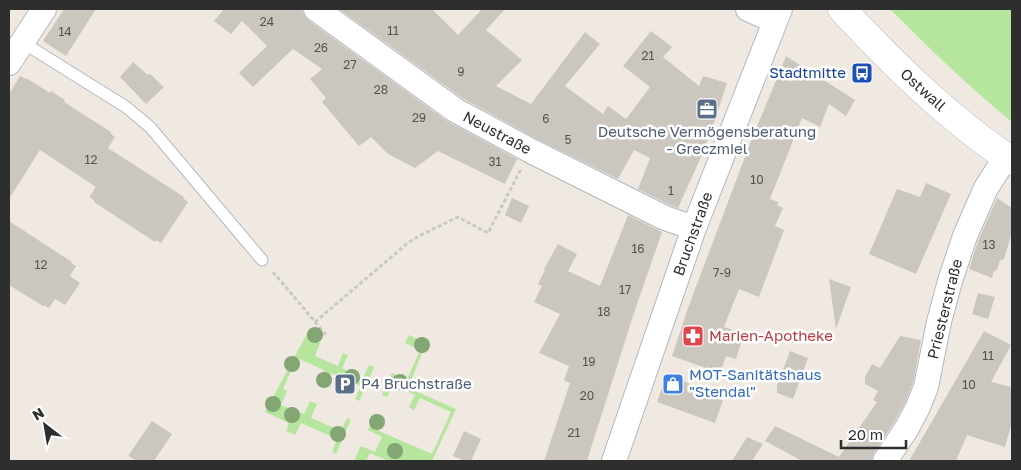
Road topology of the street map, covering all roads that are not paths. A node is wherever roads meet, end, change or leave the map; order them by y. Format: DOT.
graph roads {
  1 [pos="44,9"];
  2 [pos="316,9"];
  3 [pos="748,9"];
  4 [pos="842,9"];
  5 [pos="778,15"];
  6 [pos="22,42"];
  7 [pos="9,63"];
  8 [pos="1009,159"];
  9 [pos="694,228"];
  10 [pos="262,260"];
  11 [pos="614,461"];
  12 [pos="885,461"];
  1 -- 6 [label="street"];
  2 -- 9 [label="street, Neustraße"];
  3 -- 5 [label="street"];
  4 -- 8 [label="main road, Ostwall"];
  5 -- 9 [label="street, Bruchstraße"];
  6 -- 7 [label="street"];
  6 -- 10 [label="lane"];
  8 -- 12 [label="street, Priesterstraße"];
  9 -- 11 [label="street, Bruchstraße"];
}
